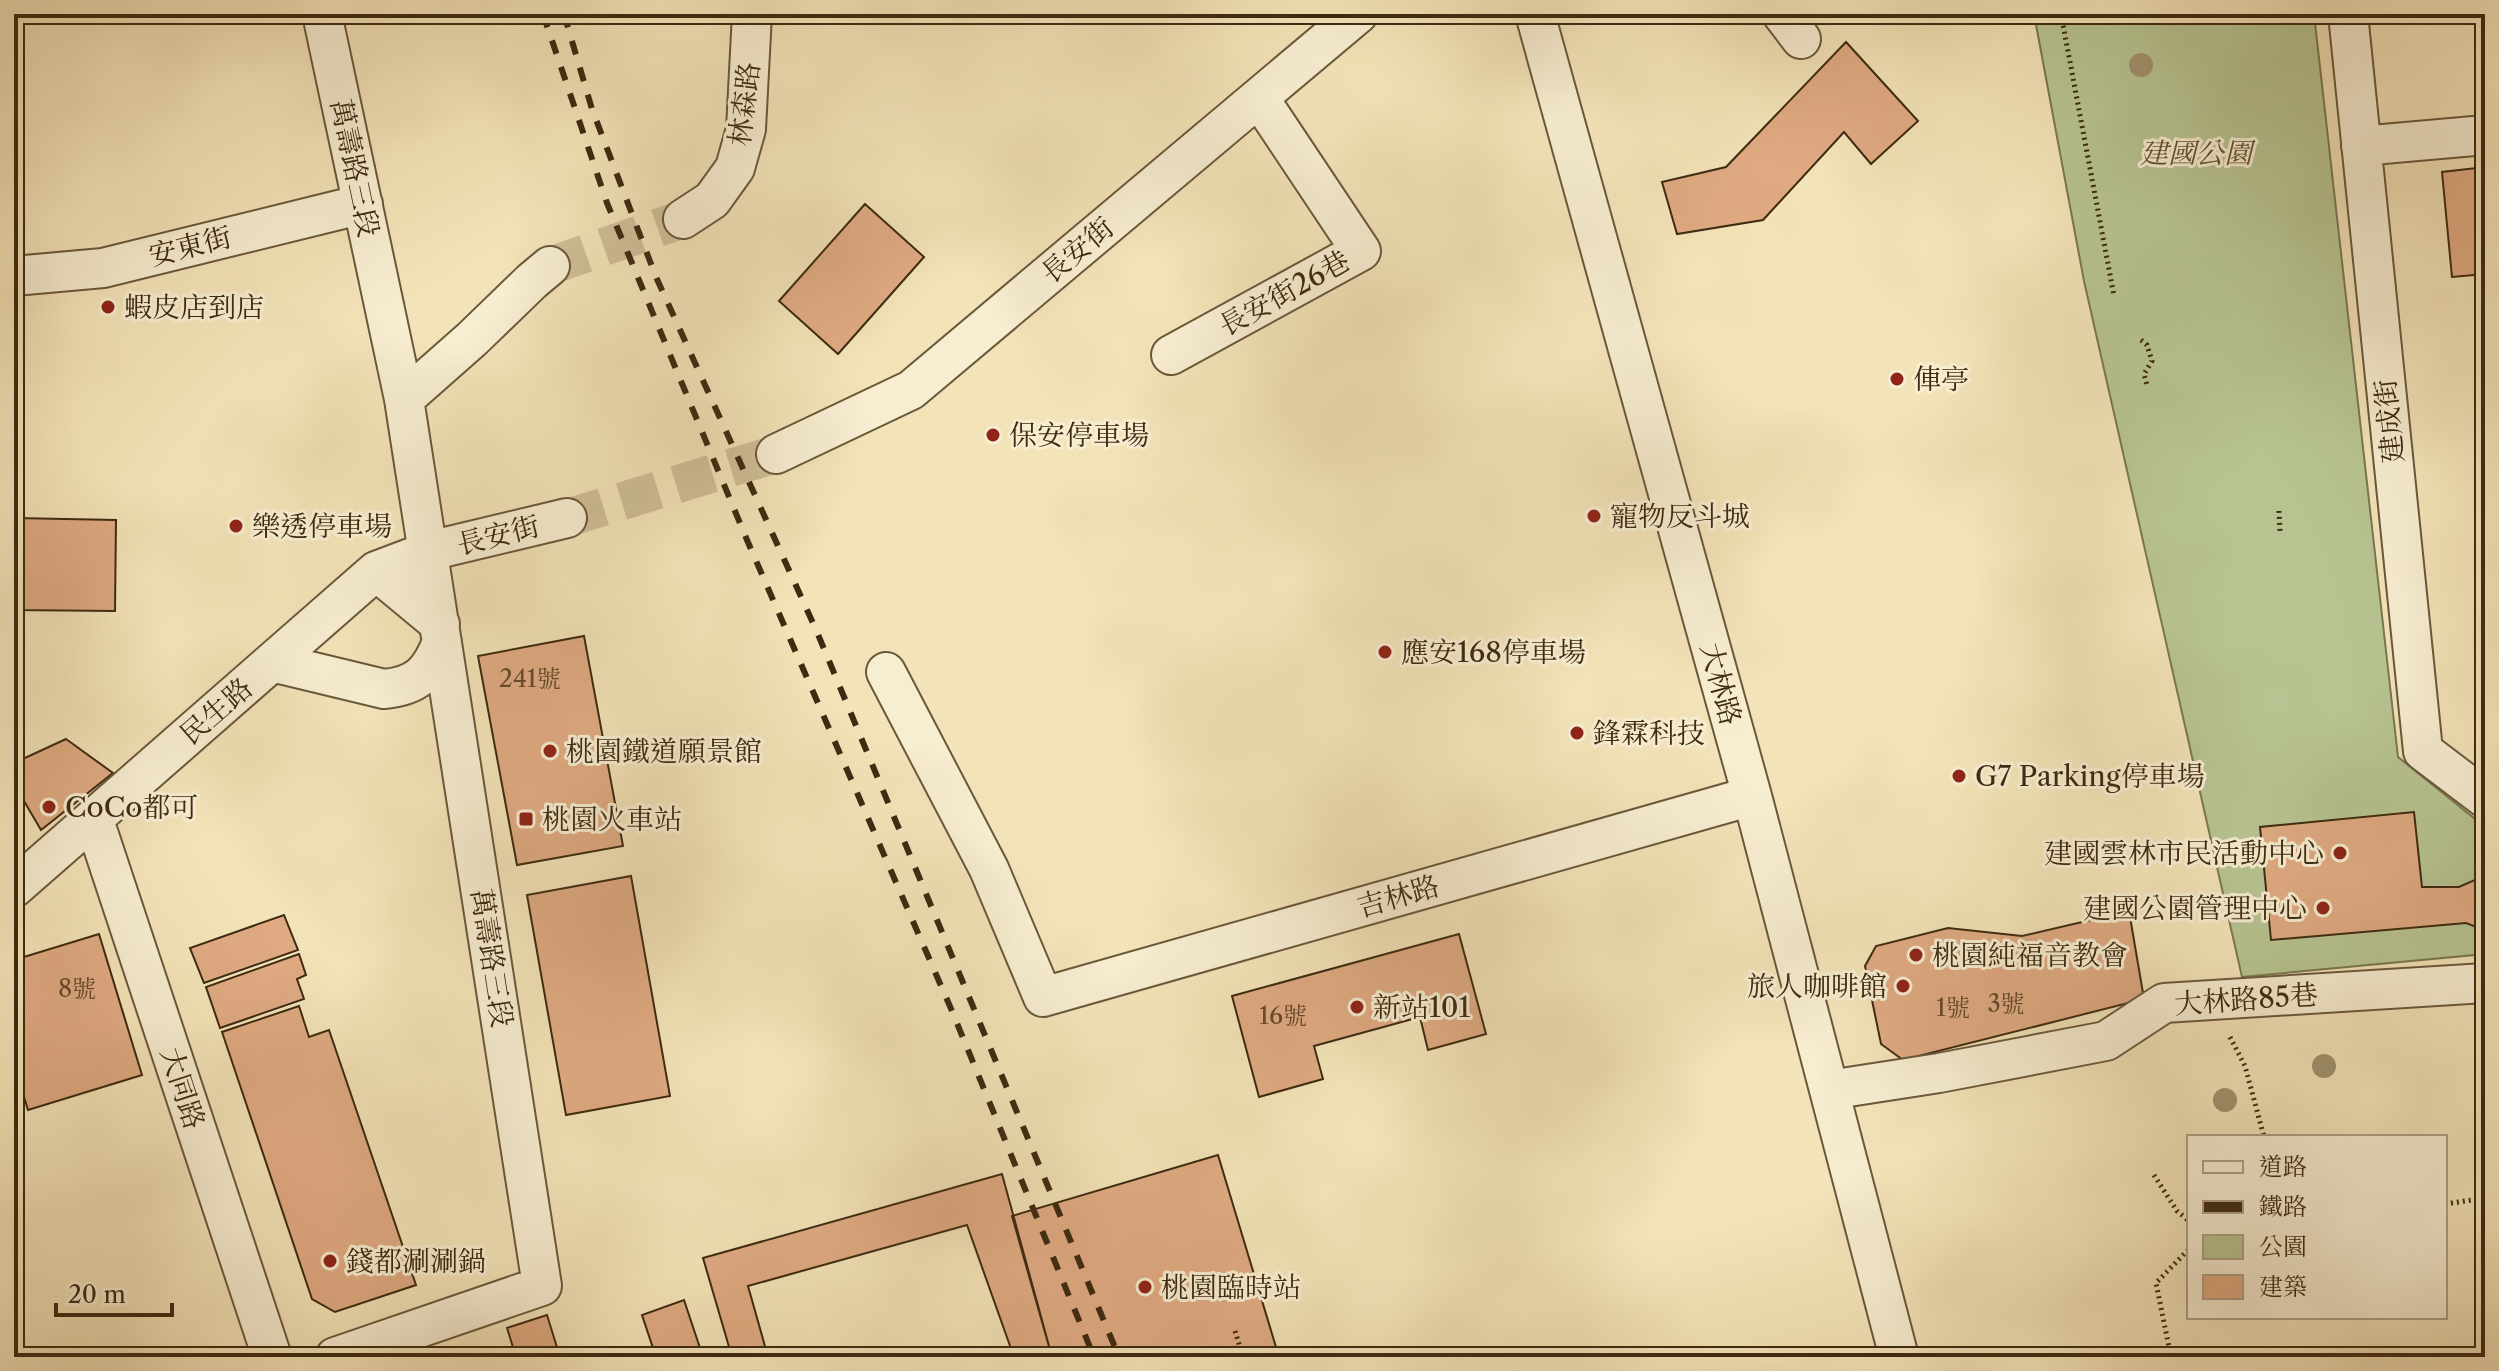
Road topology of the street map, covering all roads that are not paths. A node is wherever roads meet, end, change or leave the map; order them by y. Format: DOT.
graph roads {
  1 [pos="322,14"];
  2 [pos="752,14"];
  3 [pos="1358,14"];
  4 [pos="1535,14"];
  5 [pos="2348,14"];
  6 [pos="1259,98"];
  7 [pos="2485,135"];
  8 [pos="2361,146"];
  9 [pos="363,204"];
  10 [pos="683,219"];
  11 [pos="550,266"];
  12 [pos="14,276"];
  13 [pos="1171,355"];
  14 [pos="405,406"];
  15 [pos="776,454"];
  16 [pos="567,518"];
  17 [pos="429,551"];
  18 [pos="376,571"];
  19 [pos="441,633"];
  20 [pos="272,662"];
  21 [pos="886,672"];
  22 [pos="1752,796"];
  23 [pos="2485,798"];
  24 [pos="94,820"];
  25 [pos="14,888"];
  26 [pos="2485,983"];
  27 [pos="1829,1090"];
  28 [pos="272,1357"];
  29 [pos="335,1357"];
  30 [pos="1899,1357"];
  1 -- 9 [label="street, 萬壽路三段"];
  2 -- 10 [label="street, 林森路"];
  3 -- 6 [label="street, 長安街"];
  4 -- 22 [label="street, 大林路"];
  5 -- 8 [label="street, 建成街"];
  6 -- 13 [label="street, 長安街26巷"];
  6 -- 15 [label="street, 長安街"];
  7 -- 8 [label="street"];
  8 -- 23 [label="street, 建成街"];
  9 -- 12 [label="street, 安東街"];
  9 -- 14 [label="street, 萬壽路三段"];
  11 -- 14 [label="street"];
  14 -- 17 [label="street, 萬壽路三段"];
  16 -- 17 [label="street, 長安街"];
  17 -- 18 [label="street, 民生路"];
  17 -- 19 [label="street, 萬壽路三段"];
  18 -- 19 [label="street"];
  18 -- 20 [label="street, 民生路"];
  19 -- 20 [label="street"];
  19 -- 29 [label="street, 萬壽路三段"];
  20 -- 24 [label="street, 民生路"];
  21 -- 22 [label="street, 吉林路"];
  22 -- 27 [label="street, 大林路"];
  24 -- 25 [label="street, 民生路"];
  24 -- 28 [label="street, 大同路"];
  26 -- 27 [label="street, 大林路85巷"];
  27 -- 30 [label="street, 大林路"];
}
